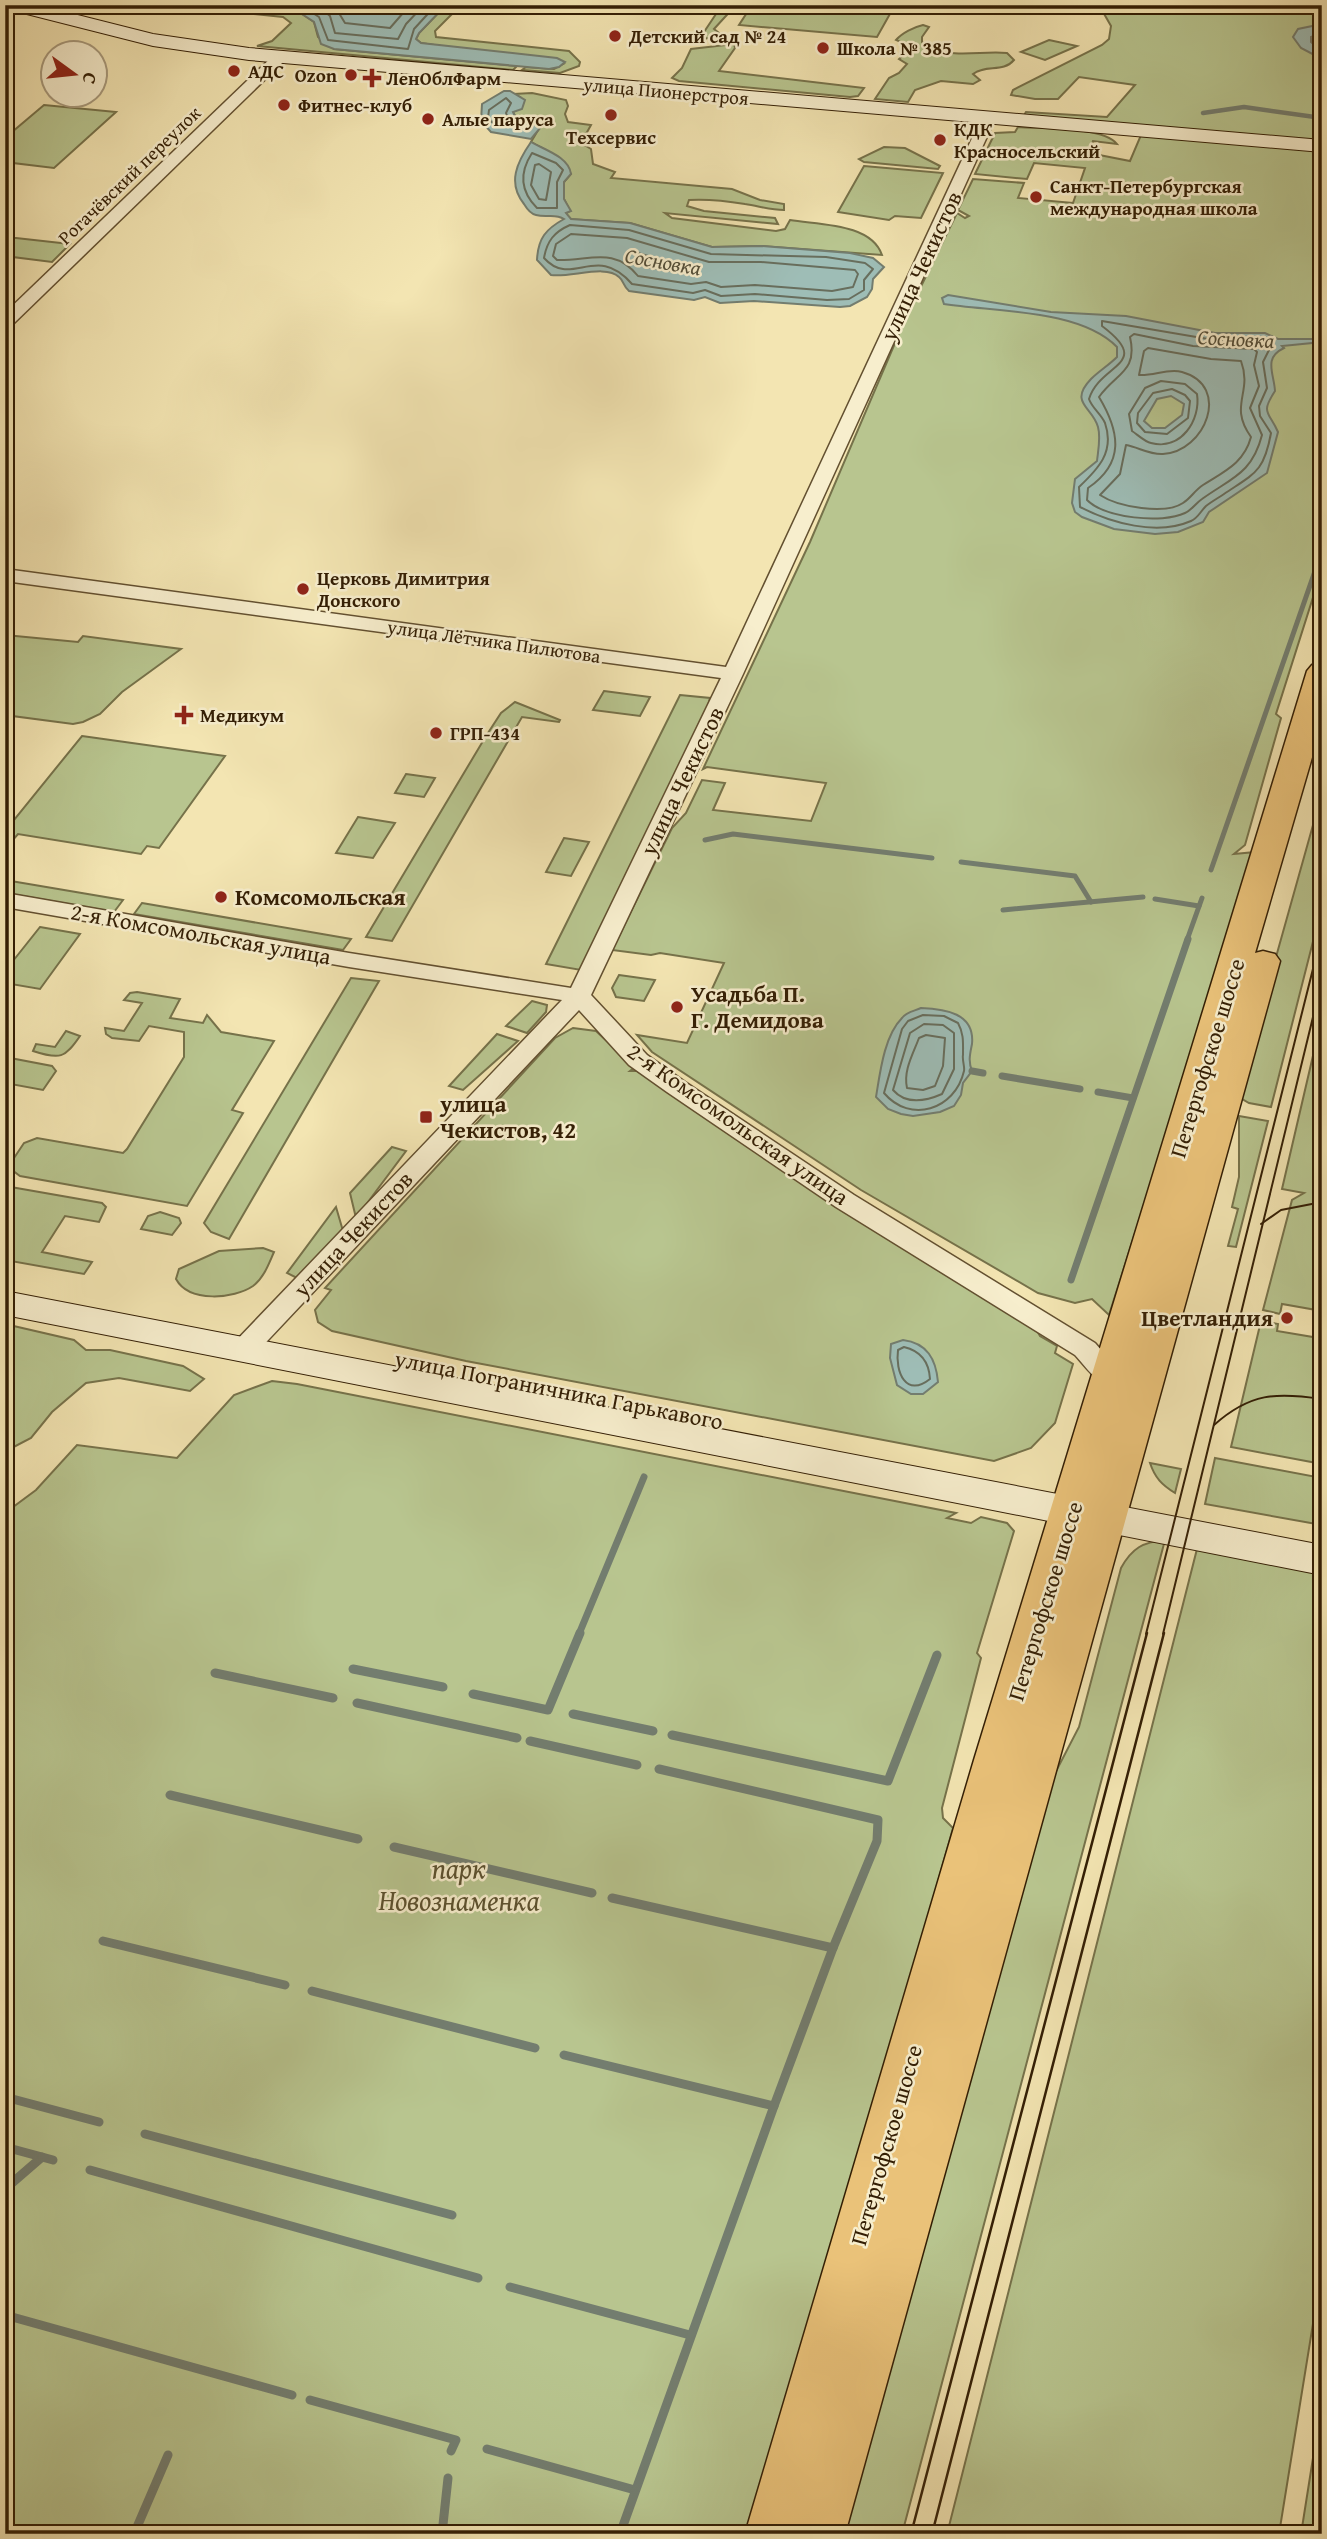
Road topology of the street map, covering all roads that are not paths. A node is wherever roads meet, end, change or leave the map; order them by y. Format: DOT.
graph roads {
  1 [pos="14,5"];
  2 [pos="277,60"];
  3 [pos="988,119"];
  4 [pos="1322,146"];
  5 [pos="5,322"];
  6 [pos="5,575"];
  7 [pos="1322,670"];
  8 [pos="733,674"];
  9 [pos="1322,750"];
  10 [pos="5,900"];
  11 [pos="579,996"];
  12 [pos="5,1282"];
  13 [pos="5,1303"];
  14 [pos="251,1342"];
  15 [pos="1110,1376"];
  16 [pos="1092,1504"];
  17 [pos="1322,1536"];
  18 [pos="1322,1560"];
  19 [pos="774,2534"];
  20 [pos="816,2534"];
  1 -- 2 [label="street, улица Пионерстроя"];
  2 -- 3 [label="street, улица Пионерстроя"];
  2 -- 5 [label="street, Рогачёвский переулок"];
  3 -- 4 [label="street, улица Пионерстроя"];
  3 -- 8 [label="street, улица Чекистов"];
  6 -- 8 [label="street, улица Лётчика Пилютова"];
  7 -- 15 [label="main road, Петергофское шоссе"];
  8 -- 11 [label="street, улица Чекистов"];
  9 -- 16 [label="main road, Петергофское шоссе"];
  10 -- 11 [label="street, 2-я Комсомольская улица"];
  11 -- 14 [label="street, улица Чекистов"];
  11 -- 15 [label="street, 2-я Комсомольская улица"];
  12 -- 14 [label="street, улица Пограничника Гарькавого"];
  13 -- 14 [label="street, улица Пограничника Гарькавого"];
  14 -- 16 [label="street, улица Пограничника Гарькавого"];
  15 -- 16 [label="main road, Петергофское шоссе"];
  16 -- 17 [label="street"];
  16 -- 18 [label="street"];
  16 -- 19 [label="main road, Петергофское шоссе"];
  16 -- 20 [label="main road, Петергофское шоссе"];
}
